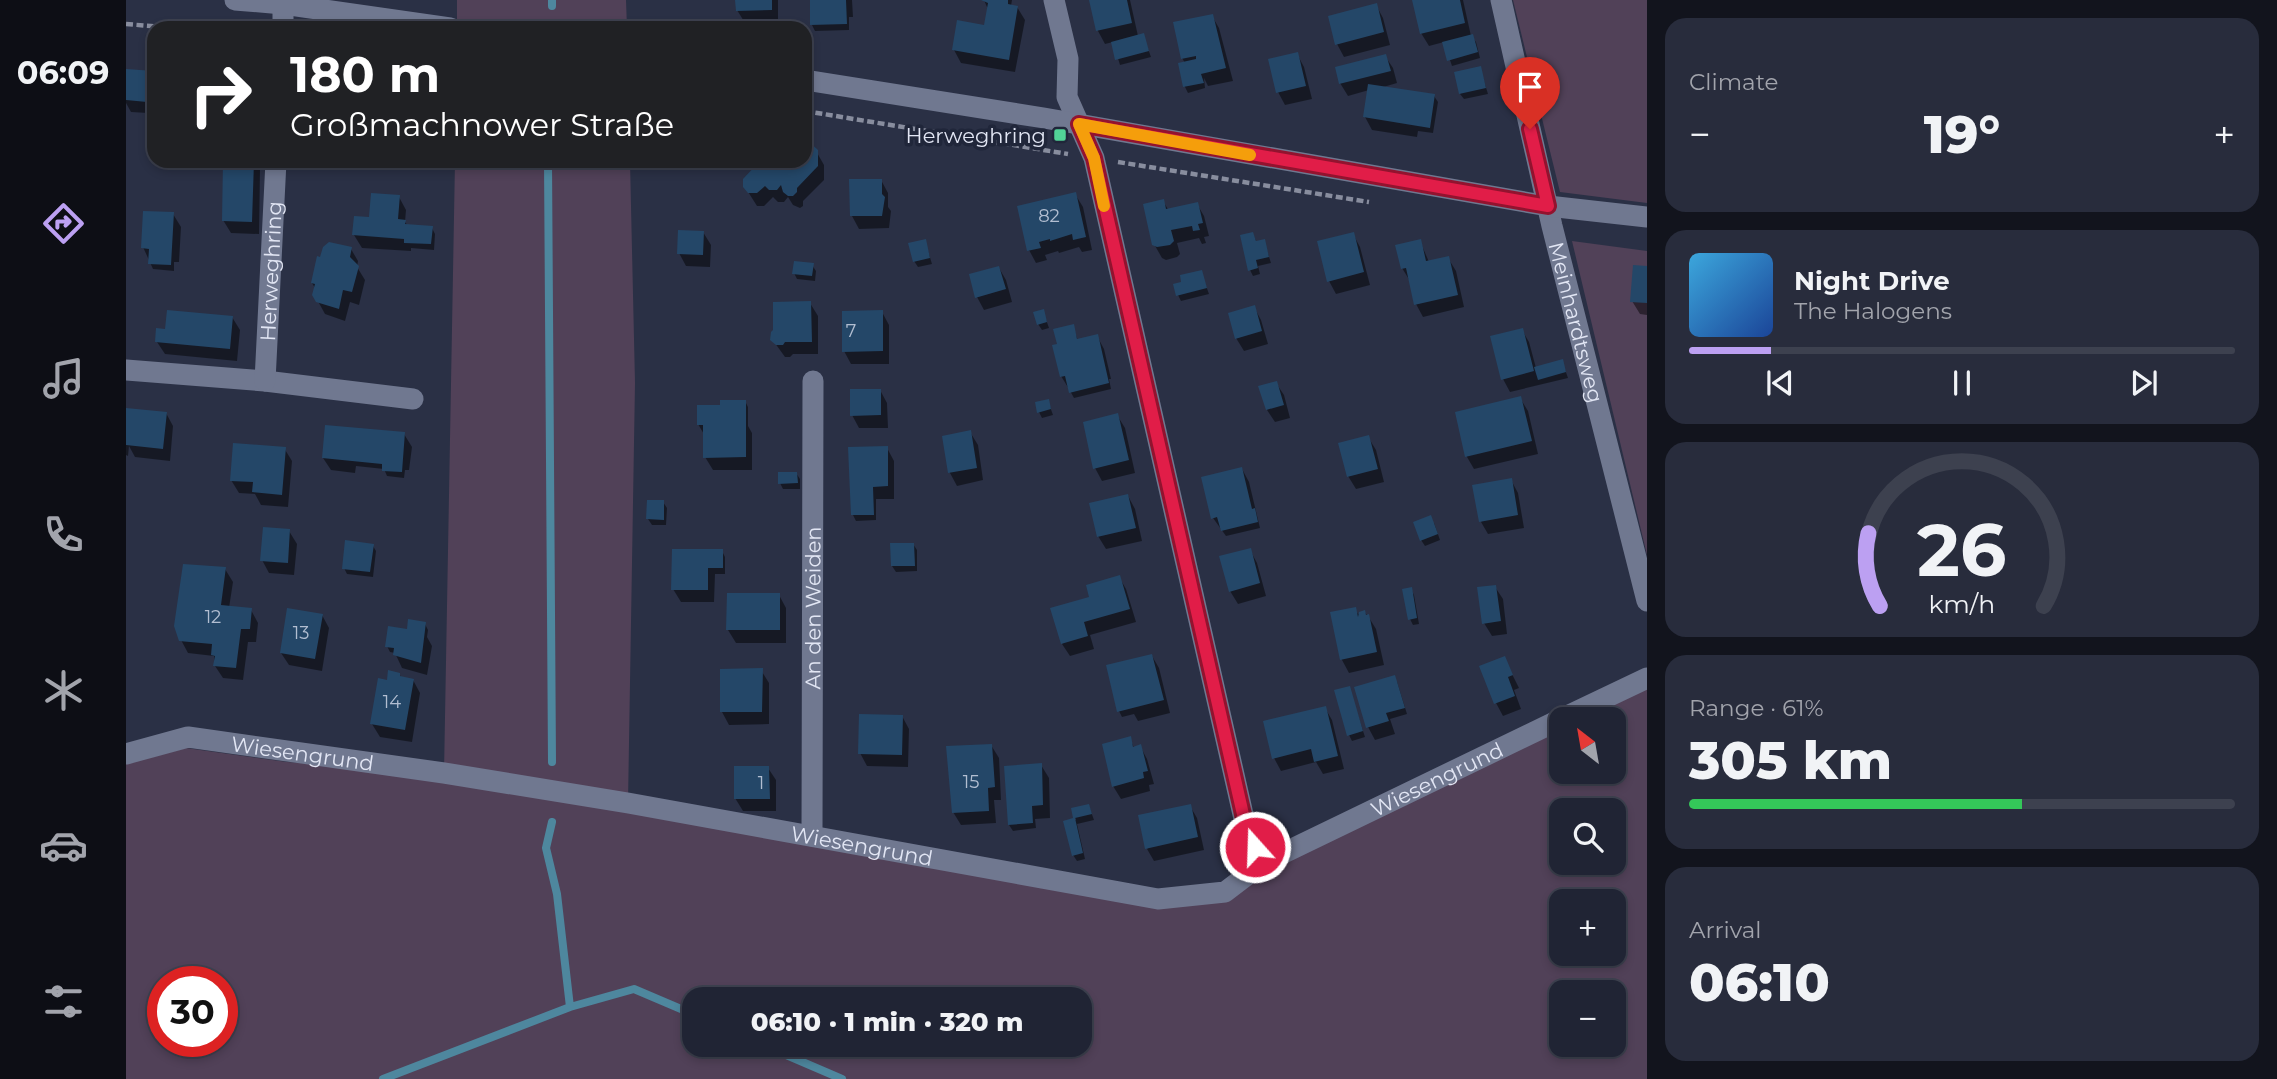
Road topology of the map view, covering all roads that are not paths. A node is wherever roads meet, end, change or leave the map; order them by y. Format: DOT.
graph roads {
  1 [pos="235,0"];
  2 [pos="1054,0"];
  3 [pos="1501,0"];
  4 [pos="283,2"];
  5 [pos="283,21"];
  6 [pos="405,21"];
  7 [pos="812,81"];
  8 [pos="1079,124"];
  9 [pos="276,168"];
  10 [pos="1548,206"];
  11 [pos="1647,217"];
  12 [pos="126,370"];
  13 [pos="265,381"];
  14 [pos="813,381"];
  15 [pos="413,399"];
  16 [pos="1647,601"];
  17 [pos="1647,678"];
  18 [pos="1586,707"];
  19 [pos="1549,725"];
  20 [pos="126,754"];
  21 [pos="812,836"];
  22 [pos="1263,863"];
  1 -- 4 [label="street"];
  2 -- 8 [label="street"];
  3 -- 10 [label="street, Meinhardtsweg"];
  4 -- 5 [label="street"];
  4 -- 6 [label="street"];
  7 -- 8 [label="street"];
  8 -- 10 [label="street"];
  8 -- 22 [label="street"];
  9 -- 13 [label="street, Herweghring"];
  10 -- 11 [label="street"];
  10 -- 16 [label="street, Meinhardtsweg"];
  12 -- 13 [label="street"];
  13 -- 15 [label="street"];
  14 -- 21 [label="street, An den Weiden"];
  17 -- 18 [label="street, Wiesengrund"];
  19 -- 22 [label="street, Wiesengrund"];
  20 -- 21 [label="street, Wiesengrund"];
  21 -- 22 [label="street, Wiesengrund"];
}
